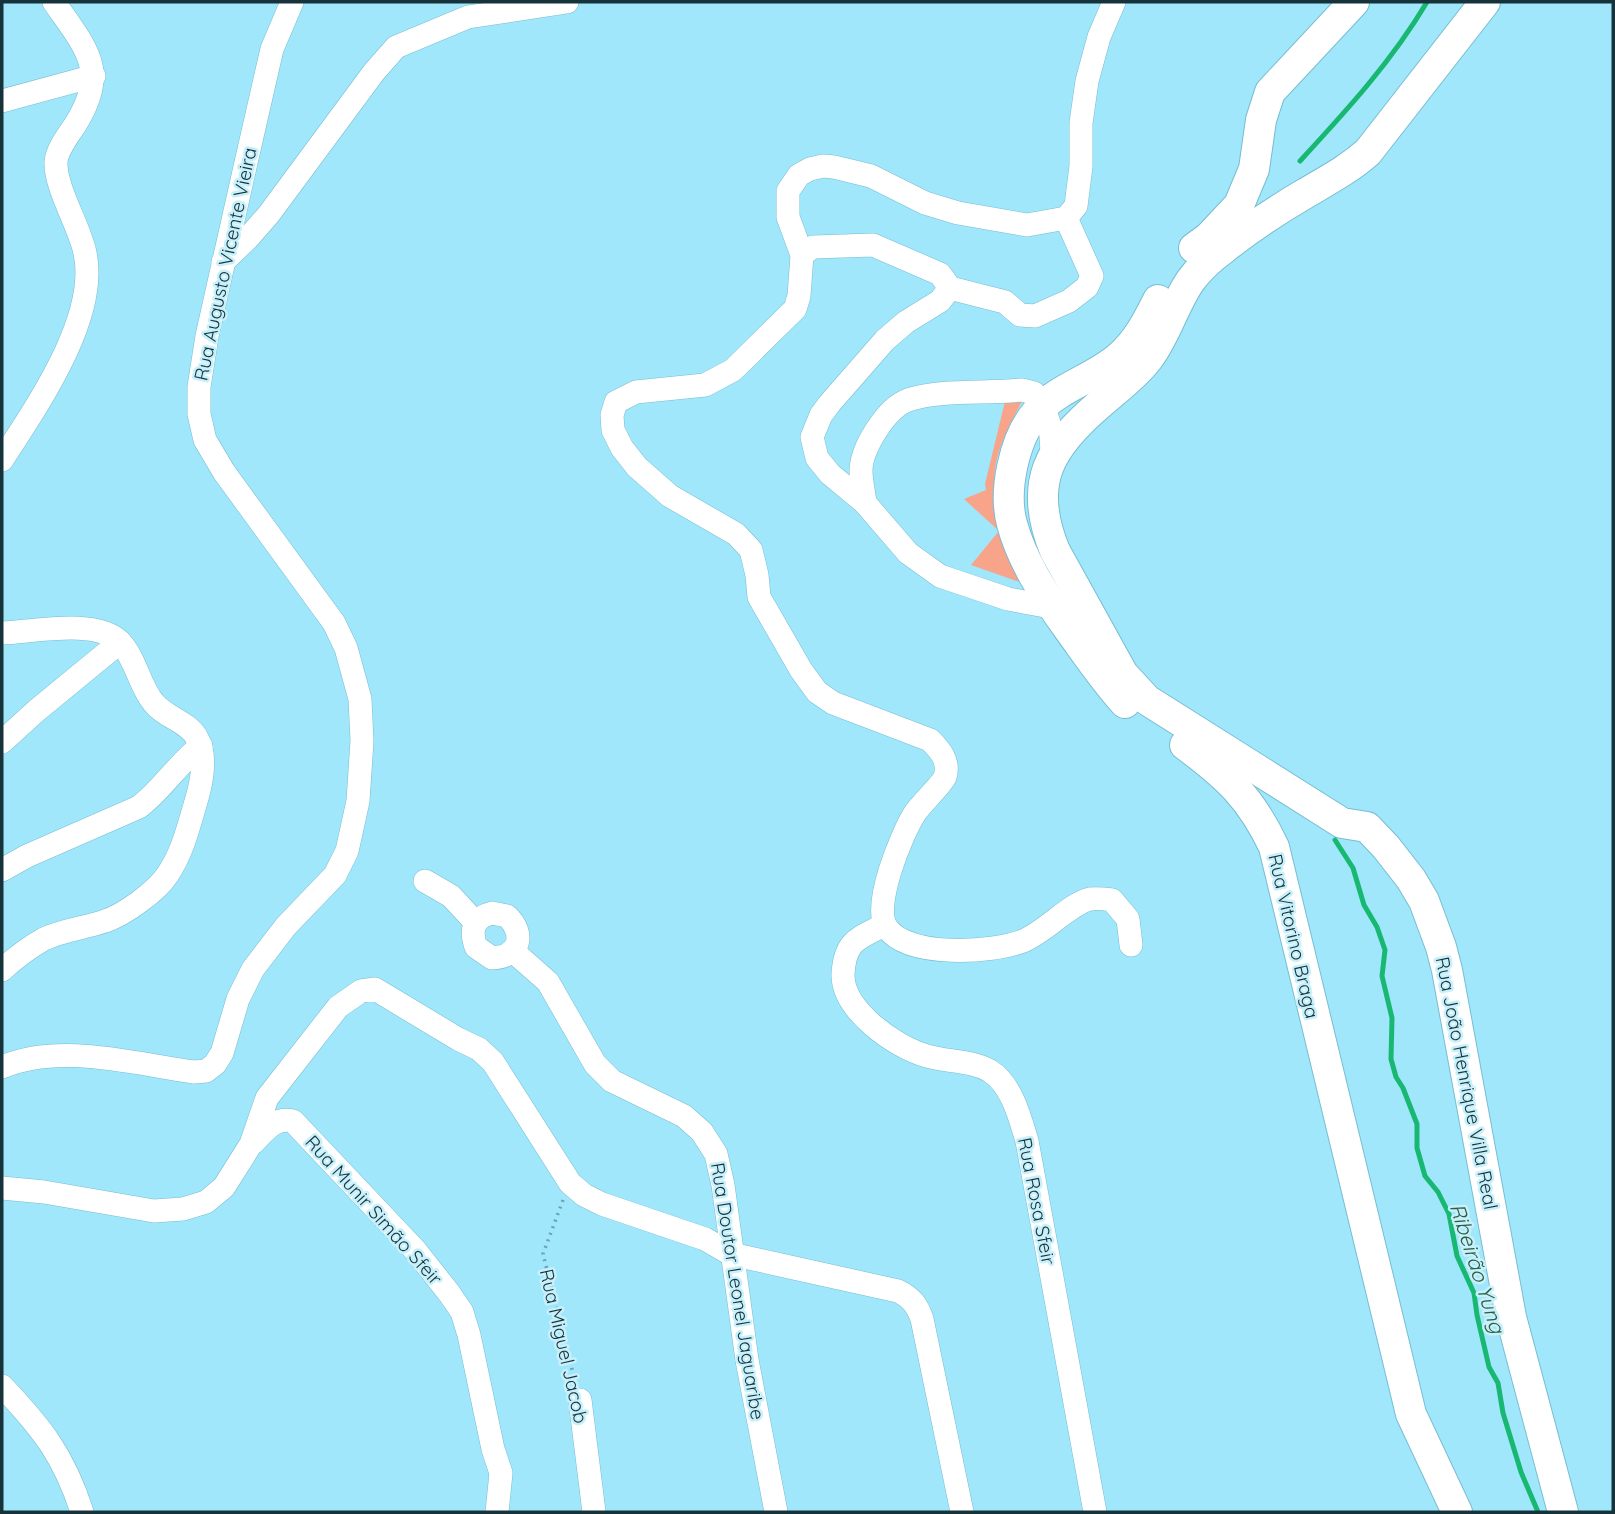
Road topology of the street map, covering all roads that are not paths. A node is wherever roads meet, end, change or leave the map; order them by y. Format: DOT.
graph roads {
  1 [pos="54,2"];
  2 [pos="292,2"];
  3 [pos="566,2"];
  4 [pos="1114,2"];
  5 [pos="1354,2"];
  6 [pos="1485,2"];
  7 [pos="466,9"];
  8 [pos="93,76"];
  9 [pos="2,101"];
  10 [pos="1066,218"];
  11 [pos="803,255"];
  12 [pos="223,262"];
  13 [pos="950,288"];
  14 [pos="1043,407"];
  15 [pos="1052,454"];
  16 [pos="2,460"];
  17 [pos="865,503"];
  18 [pos="1051,607"];
  19 [pos="2,633"];
  20 [pos="120,642"];
  21 [pos="2,742"];
  22 [pos="201,746"];
  23 [pos="2,870"];
  24 [pos="425,881"];
  25 [pos="475,922"];
  26 [pos="884,925"];
  27 [pos="1131,945"];
  28 [pos="514,952"];
  29 [pos="2,970"];
  30 [pos="2,1067"];
  31 [pos="251,1144"];
  32 [pos="2,1188"];
  33 [pos="731,1255"];
  34 [pos="2,1386"];
  35 [pos="580,1400"];
  36 [pos="82,1512"];
  37 [pos="497,1512"];
  38 [pos="594,1512"];
  39 [pos="776,1512"];
  40 [pos="962,1512"];
  41 [pos="1095,1512"];
  42 [pos="1457,1512"];
  43 [pos="1563,1512"];
  1 -- 8 [label="street"];
  2 -- 12 [label="street, Rua Augusto Vicente Vieira"];
  3 -- 7 [label="street"];
  4 -- 10 [label="street"];
  5 -- 14 [label="main road, Rua Vitorino Braga"];
  6 -- 15 [label="main road"];
  7 -- 12 [label="street"];
  8 -- 9 [label="street"];
  8 -- 16 [label="street"];
  10 -- 11 [label="street"];
  10 -- 13 [label="street"];
  11 -- 13 [label="street"];
  11 -- 26 [label="street"];
  12 -- 30 [label="street, Rua Augusto Vicente Vieira"];
  13 -- 17 [label="street"];
  14 -- 15 [label="street"];
  14 -- 17 [label="street"];
  14 -- 18 [label="main road, Rua Vitorino Braga"];
  15 -- 43 [label="main road, Rua João Henrique Villa Real"];
  17 -- 18 [label="street"];
  18 -- 42 [label="main road, Rua Vitorino Braga"];
  19 -- 20 [label="street"];
  20 -- 21 [label="street"];
  20 -- 22 [label="street"];
  22 -- 23 [label="street"];
  22 -- 29 [label="street"];
  24 -- 25 [label="street"];
  25 -- 28 [label="street"];
  25 -- 28 [label="street"];
  26 -- 27 [label="street"];
  26 -- 41 [label="street, Rua Rosa Sfeir"];
  28 -- 33 [label="street, Rua Doutor Leonel Jaguaribe"];
  31 -- 32 [label="street"];
  31 -- 33 [label="street"];
  31 -- 37 [label="street, Rua Munir Simão Sfeir"];
  33 -- 39 [label="street, Rua Doutor Leonel Jaguaribe"];
  33 -- 40 [label="street"];
  34 -- 36 [label="street"];
  35 -- 38 [label="street, Rua Miguel Jacob"];
}
